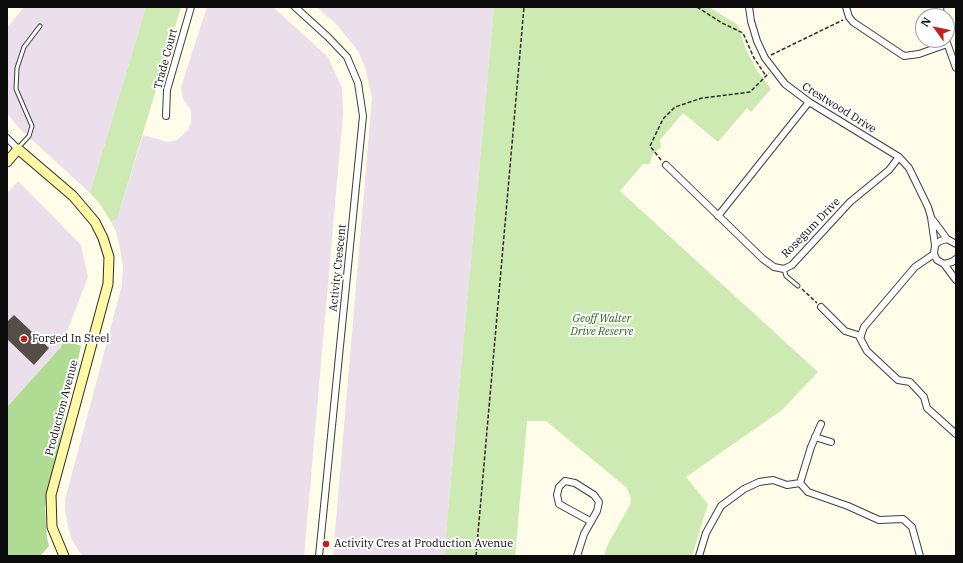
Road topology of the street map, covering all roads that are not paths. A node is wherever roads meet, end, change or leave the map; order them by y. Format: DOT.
graph roads {
  1 [pos="191,7"];
  2 [pos="295,7"];
  3 [pos="749,7"];
  4 [pos="846,7"];
  5 [pos="40,26"];
  6 [pos="932,48"];
  7 [pos="948,48"];
  8 [pos="956,68"];
  9 [pos="809,102"];
  10 [pos="166,116"];
  11 [pos="7,138"];
  12 [pos="18,149"];
  13 [pos="899,157"];
  14 [pos="7,162"];
  15 [pos="666,165"];
  16 [pos="718,216"];
  17 [pos="931,217"];
  18 [pos="947,239"];
  19 [pos="956,244"];
  20 [pos="935,245"];
  21 [pos="934,254"];
  22 [pos="937,260"];
  23 [pos="956,261"];
  24 [pos="944,264"];
  25 [pos="916,267"];
  26 [pos="784,269"];
  27 [pos="956,280"];
  28 [pos="798,286"];
  29 [pos="821,307"];
  30 [pos="861,336"];
  31 [pos="821,424"];
  32 [pos="956,434"];
  33 [pos="815,437"];
  34 [pos="831,442"];
  35 [pos="800,483"];
  36 [pos="590,521"];
  37 [pos="64,556"];
  38 [pos="319,556"];
  39 [pos="577,556"];
  40 [pos="699,556"];
  41 [pos="920,556"];
  1 -- 10 [label="street, Trade Court"];
  2 -- 38 [label="street, Activity Crescent"];
  3 -- 9 [label="street, Crestwood Drive"];
  4 -- 6 [label="street"];
  5 -- 12 [label="lane"];
  7 -- 8 [label="street"];
  9 -- 13 [label="street, Crestwood Drive"];
  9 -- 16 [label="street"];
  11 -- 12 [label="street, Production Avenue"];
  12 -- 14 [label="main road"];
  12 -- 37 [label="main road, Production Avenue"];
  13 -- 17 [label="street, Crestwood Drive"];
  13 -- 26 [label="street, Rosegum Drive"];
  15 -- 16 [label="street, Rosegum Drive"];
  16 -- 26 [label="street, Rosegum Drive"];
  17 -- 18 [label="street, Crestwood Drive"];
  17 -- 20 [label="street, Crestwood Drive"];
  18 -- 19 [label="street"];
  18 -- 20 [label="street"];
  20 -- 21 [label="street, Crestwood Drive"];
  21 -- 22 [label="street"];
  21 -- 25 [label="street"];
  22 -- 24 [label="street"];
  22 -- 25 [label="street"];
  23 -- 24 [label="street"];
  24 -- 27 [label="street"];
  25 -- 30 [label="street"];
  26 -- 28 [label="lane"];
  29 -- 30 [label="street"];
  30 -- 32 [label="street"];
  31 -- 33 [label="street"];
  33 -- 34 [label="street"];
  33 -- 35 [label="street"];
  35 -- 40 [label="street"];
  35 -- 41 [label="street"];
  36 -- 36 [label="street"];
  36 -- 39 [label="street"];
}
